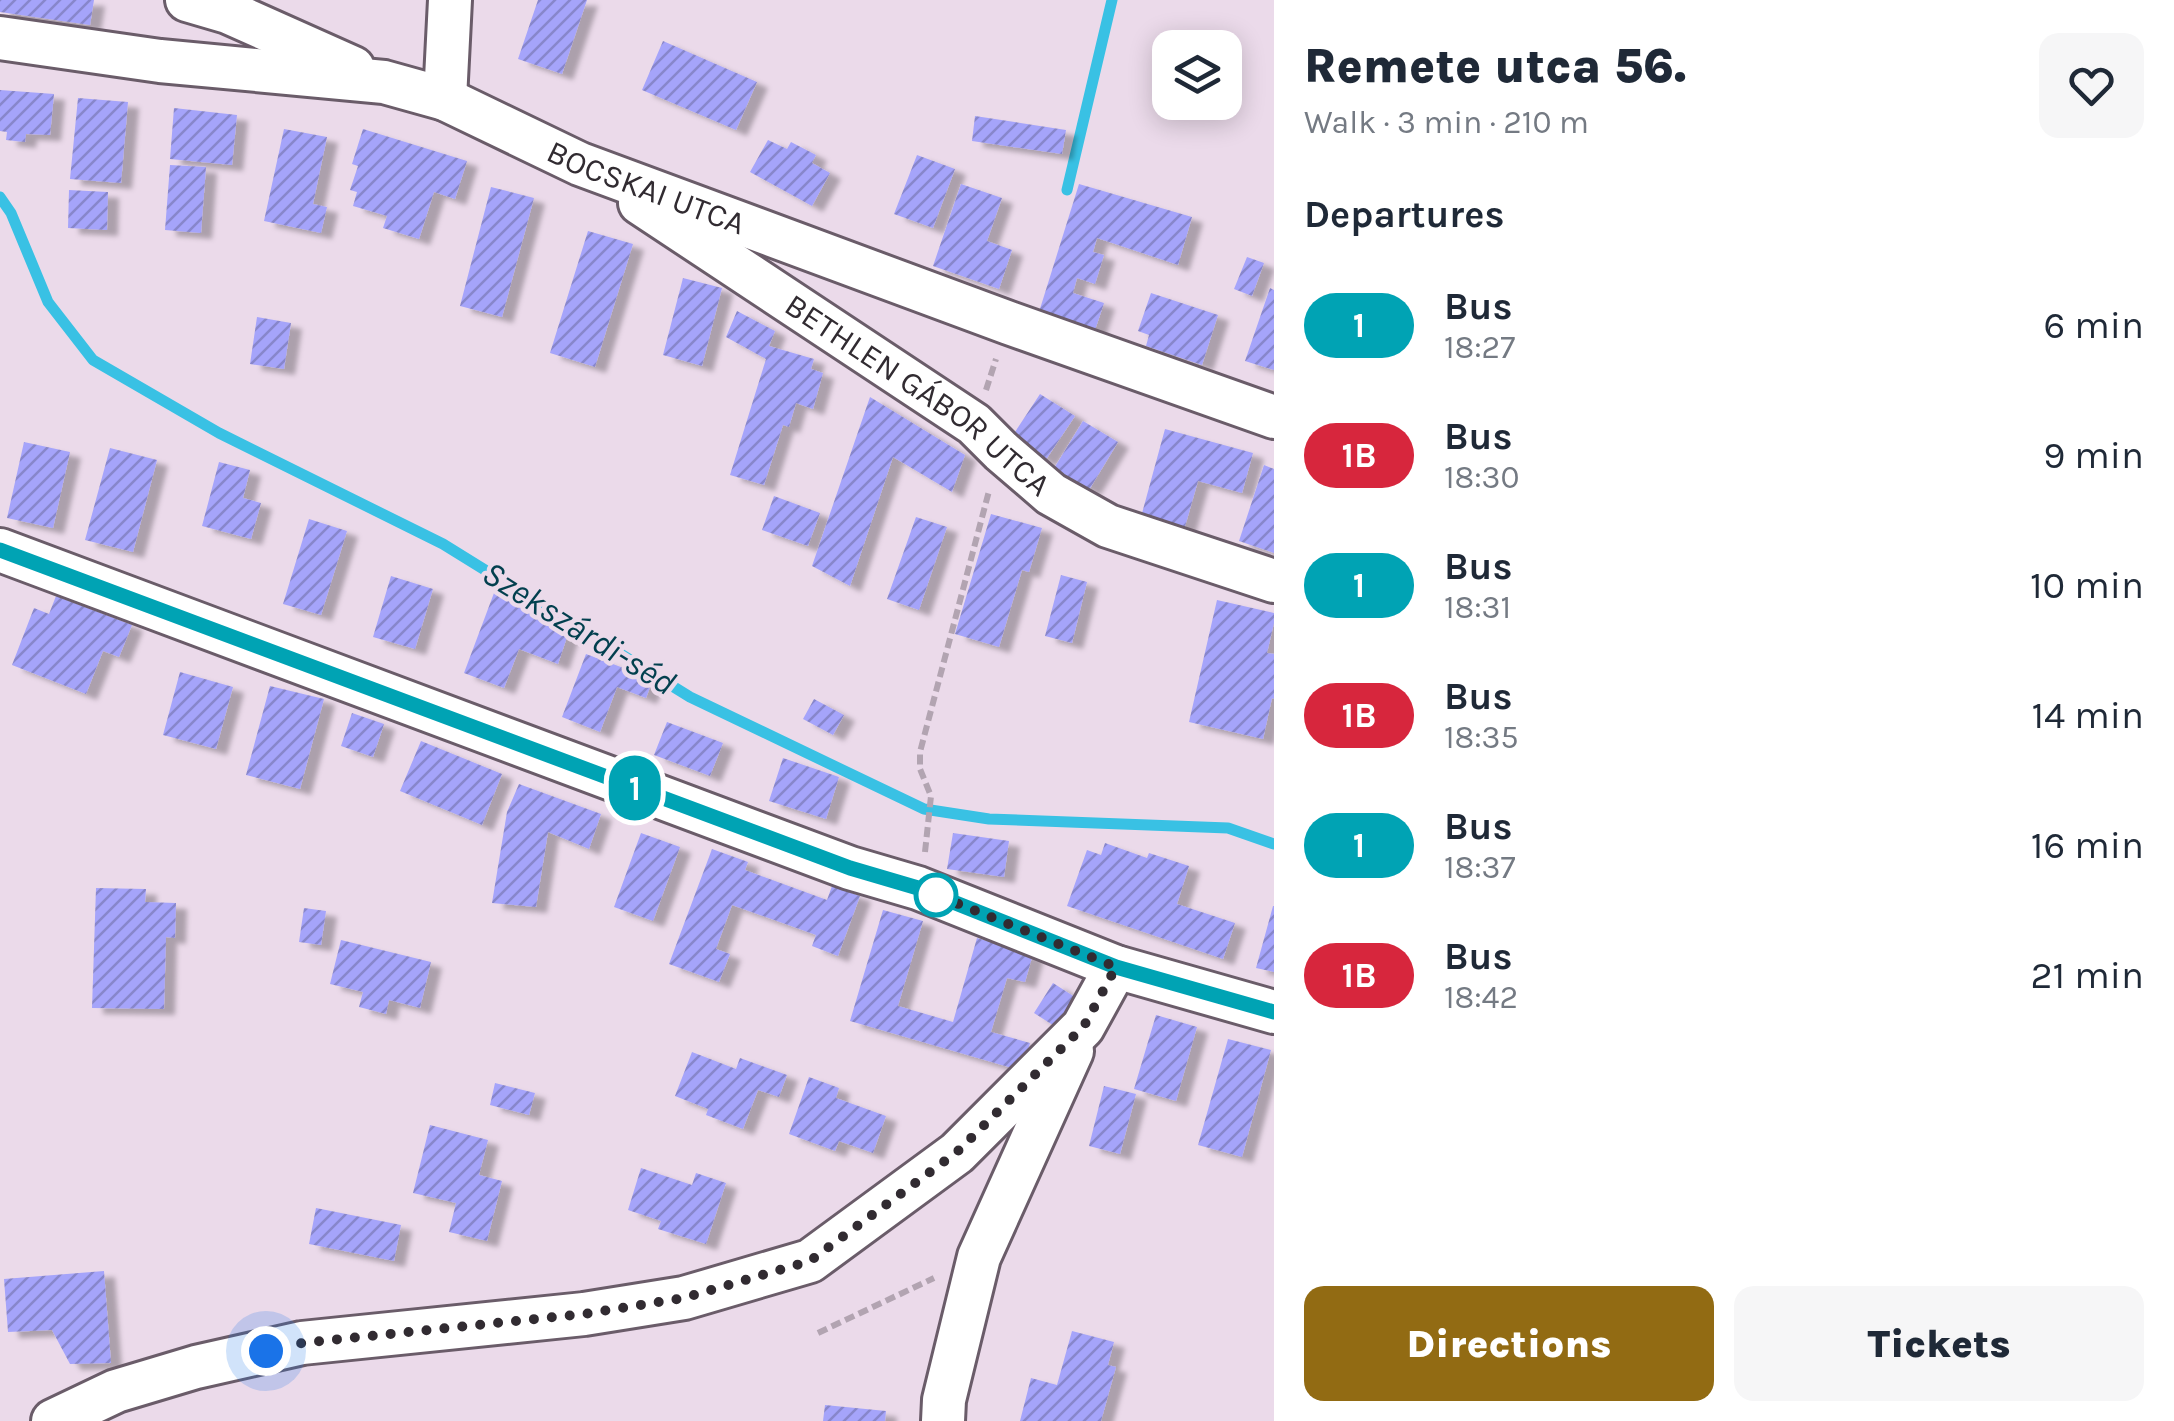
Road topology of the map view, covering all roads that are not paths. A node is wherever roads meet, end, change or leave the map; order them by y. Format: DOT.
graph roads {
  1 [pos="187,0"];
  2 [pos="450,0"];
  3 [pos="0,38"];
  4 [pos="384,82"];
  5 [pos="445,99"];
  6 [pos="580,164"];
  7 [pos="1274,417"];
  8 [pos="0,550"];
  9 [pos="1274,581"];
  10 [pos="1116,967"];
  11 [pos="1274,1012"];
  12 [pos="1084,1026"];
  13 [pos="53,1421"];
  14 [pos="943,1421"];
  1 -- 4 [label="street"];
  2 -- 5 [label="street"];
  3 -- 4 [label="street, BOCSKAI UTCA"];
  4 -- 5 [label="street, BOCSKAI UTCA"];
  5 -- 6 [label="street, BOCSKAI UTCA"];
  6 -- 7 [label="street, BOCSKAI UTCA"];
  6 -- 9 [label="street, BETHLEN GÁBOR UTCA"];
  8 -- 10 [label="street"];
  10 -- 11 [label="street"];
  10 -- 12 [label="street"];
  12 -- 13 [label="street"];
  12 -- 14 [label="street"];
}
